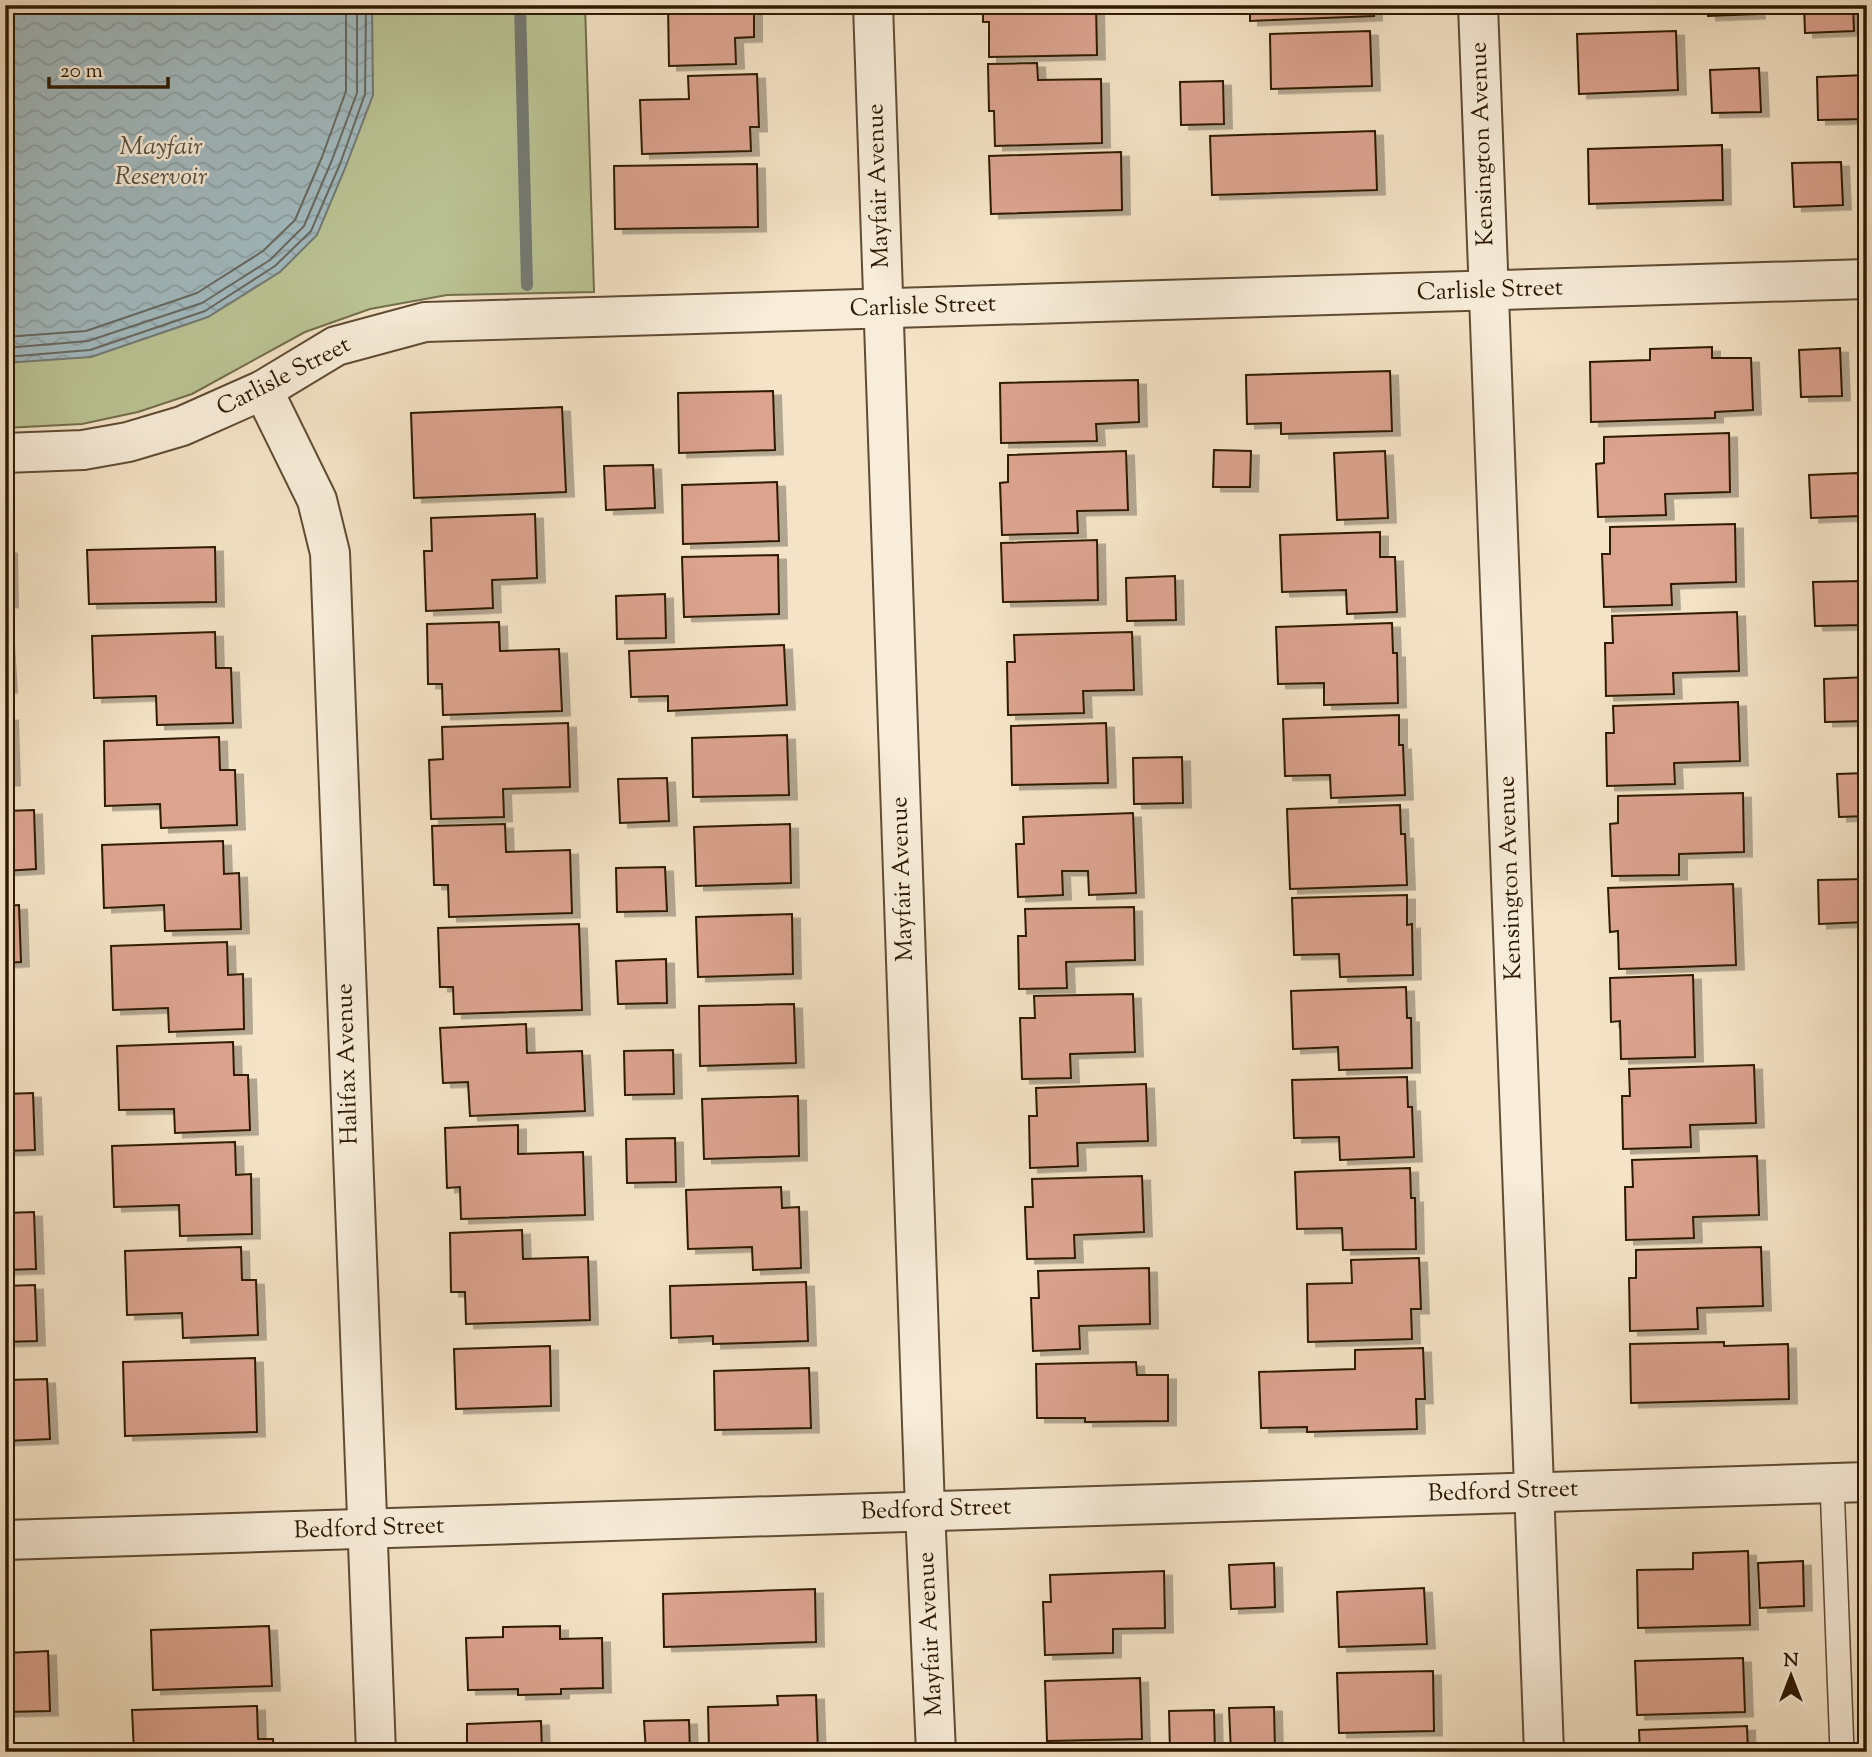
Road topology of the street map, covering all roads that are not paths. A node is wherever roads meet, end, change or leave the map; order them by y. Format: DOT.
graph roads {
  1 [pos="873,5"];
  2 [pos="1478,5"];
  3 [pos="1867,279"];
  4 [pos="1489,291"];
  5 [pos="883,307"];
  6 [pos="263,390"];
  7 [pos="5,453"];
  8 [pos="1849,1482"];
  9 [pos="1535,1491"];
  10 [pos="925,1510"];
  11 [pos="366,1529"];
  12 [pos="5,1540"];
  13 [pos="376,1752"];
  14 [pos="936,1752"];
  15 [pos="1544,1752"];
  16 [pos="1842,1752"];
  1 -- 5 [label="street, Mayfair Avenue"];
  2 -- 4 [label="street, Kensington Avenue"];
  3 -- 4 [label="street, Carlisle Street"];
  4 -- 5 [label="street, Carlisle Street"];
  4 -- 9 [label="street, Kensington Avenue"];
  5 -- 6 [label="street, Carlisle Street"];
  5 -- 10 [label="street, Mayfair Avenue"];
  6 -- 7 [label="street, Carlisle Street"];
  6 -- 11 [label="street, Halifax Avenue"];
  8 -- 9 [label="street, Bedford Street"];
  8 -- 16 [label="lane"];
  9 -- 10 [label="street, Bedford Street"];
  9 -- 15 [label="street, Kensington Avenue"];
  10 -- 11 [label="street, Bedford Street"];
  10 -- 14 [label="street, Mayfair Avenue"];
  11 -- 12 [label="street, Bedford Street"];
  11 -- 13 [label="street, Halifax Avenue"];
}
